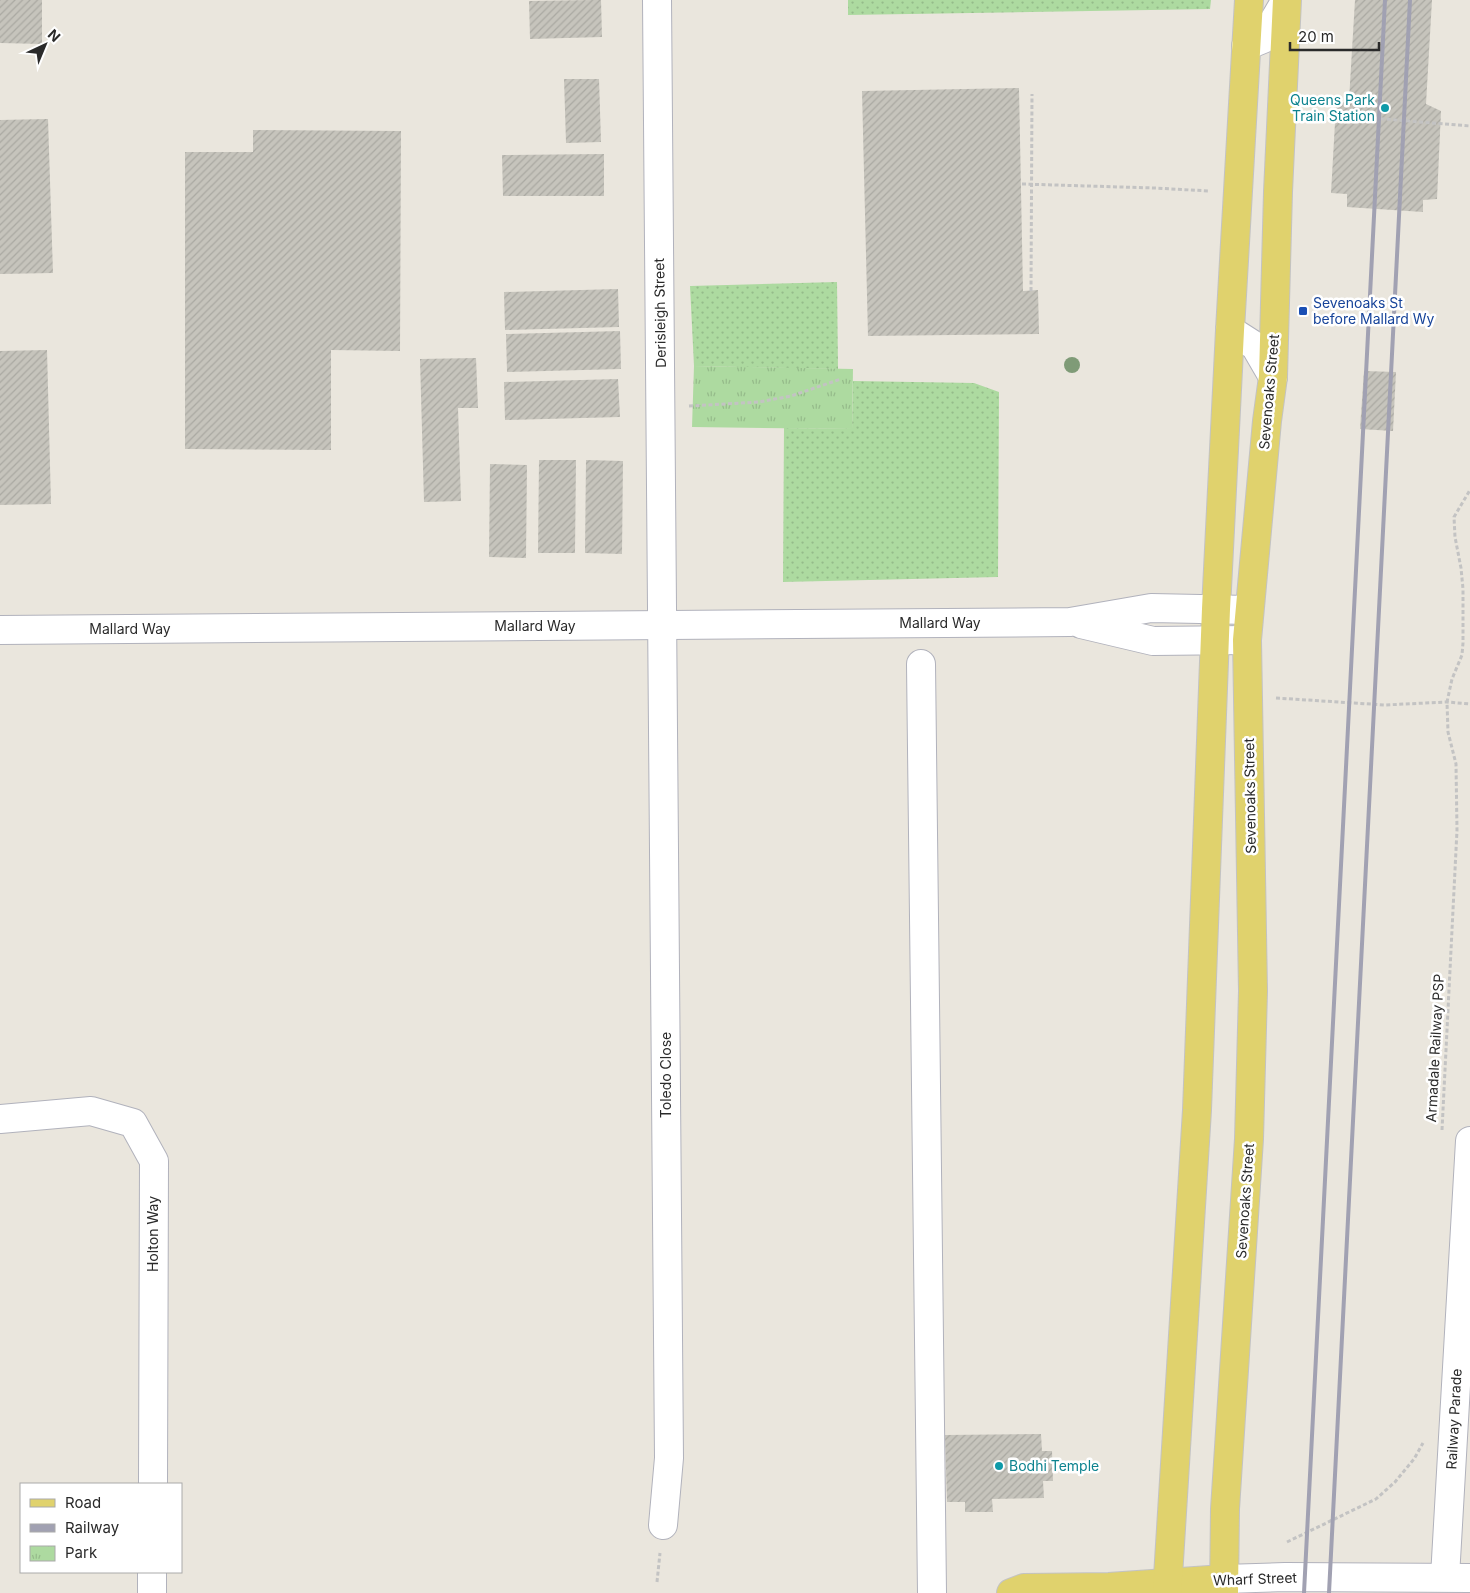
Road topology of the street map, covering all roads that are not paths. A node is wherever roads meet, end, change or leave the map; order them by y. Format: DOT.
graph roads {
  1 [pos="657,0"];
  2 [pos="1249,0"];
  3 [pos="1286,0"];
  4 [pos="1246,46"];
  5 [pos="1230,330"];
  6 [pos="1273,377"];
  7 [pos="1216,609"];
  8 [pos="1249,610"];
  9 [pos="1070,622"];
  10 [pos="663,625"];
  11 [pos="0,630"];
  12 [pos="1247,640"];
  13 [pos="1215,641"];
  14 [pos="921,664"];
  15 [pos="0,1119"];
  16 [pos="1470,1141"];
  17 [pos="153,1483"];
  18 [pos="663,1524"];
  19 [pos="152,1573"];
  20 [pos="1458,1577"];
  21 [pos="1224,1586"];
  22 [pos="1167,1588"];
  23 [pos="152,1593"];
  24 [pos="932,1593"];
  25 [pos="1011,1593"];
  1 -- 10 [label="street, Derisleigh Street"];
  2 -- 4 [label="main road"];
  3 -- 4 [label="street"];
  3 -- 6 [label="main road, Sevenoaks Street"];
  4 -- 5 [label="main road"];
  5 -- 6 [label="street"];
  5 -- 7 [label="main road"];
  6 -- 8 [label="main road, Sevenoaks Street"];
  7 -- 8 [label="street, Mallard Way"];
  7 -- 9 [label="street, Mallard Way"];
  7 -- 13 [label="main road"];
  8 -- 12 [label="main road, Sevenoaks Street"];
  9 -- 10 [label="street, Mallard Way"];
  9 -- 13 [label="street, Mallard Way"];
  10 -- 11 [label="street, Mallard Way"];
  10 -- 18 [label="street, Toledo Close"];
  12 -- 13 [label="street, Mallard Way"];
  12 -- 21 [label="main road, Sevenoaks Street"];
  13 -- 22 [label="main road"];
  14 -- 24 [label="street"];
  15 -- 17 [label="street, Holton Way"];
  16 -- 20 [label="street, Railway Parade"];
  19 -- 23 [label="street"];
  20 -- 21 [label="street, Wharf Street"];
  21 -- 22 [label="main road, Wharf Street"];
  22 -- 25 [label="main road, Wharf Street"];
}
